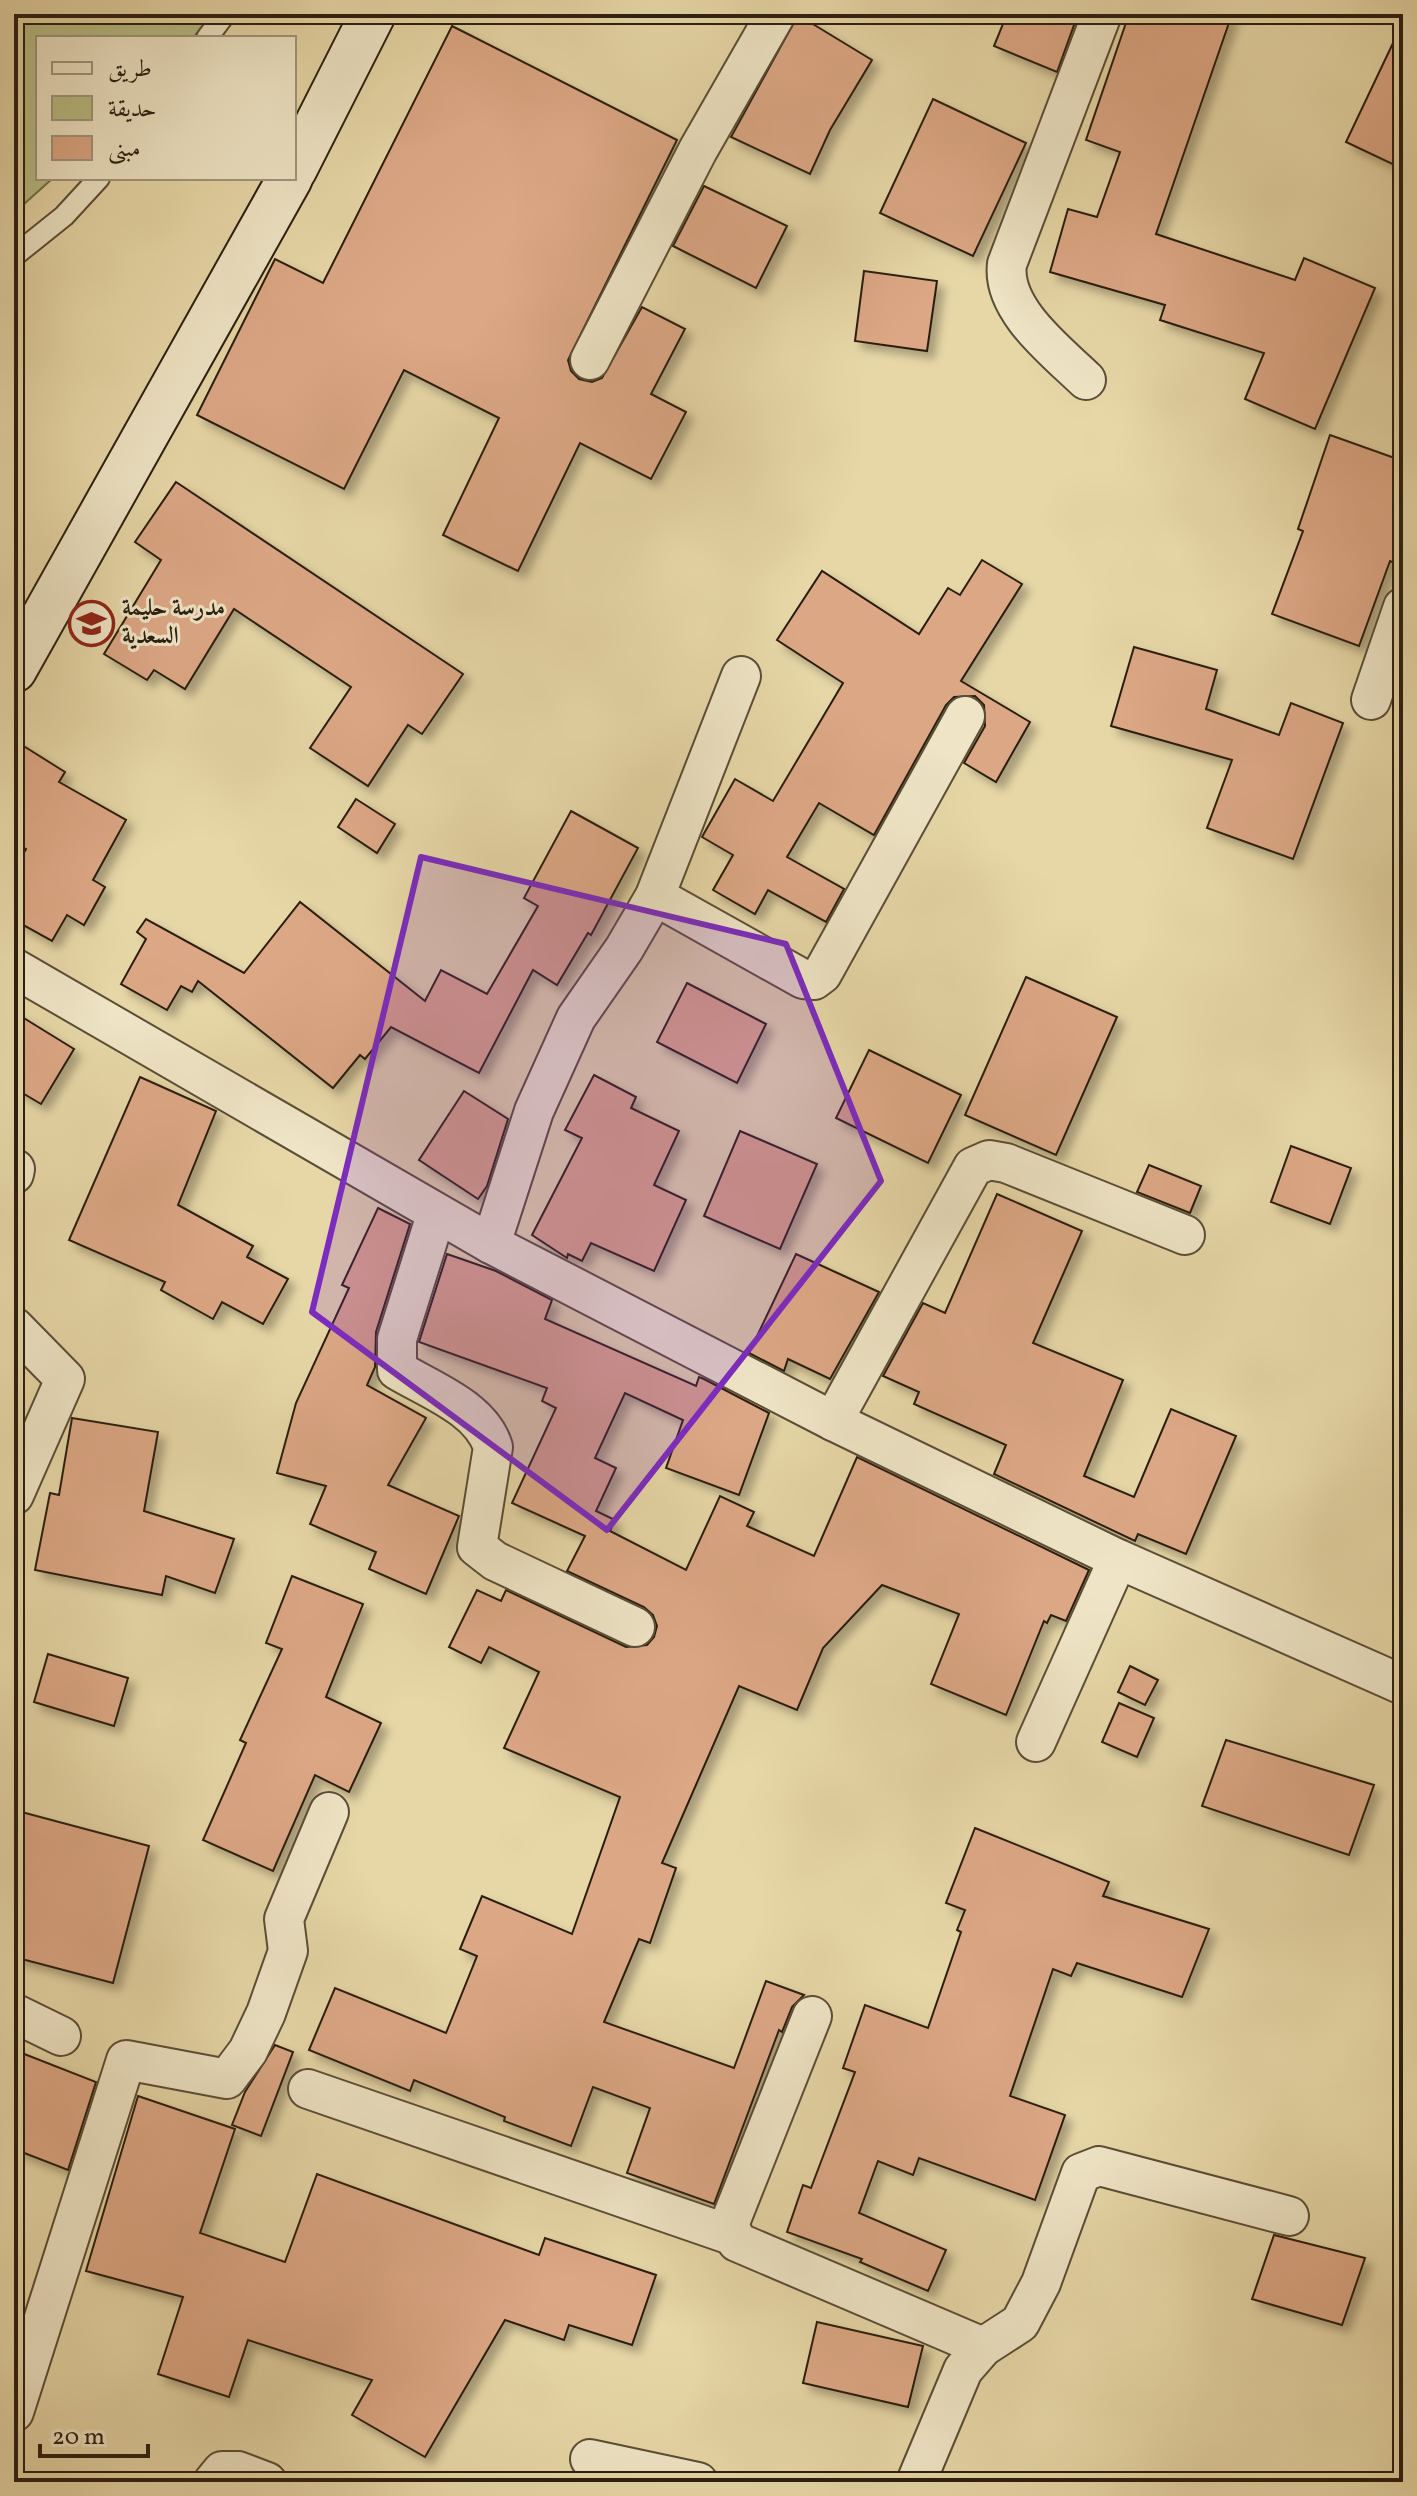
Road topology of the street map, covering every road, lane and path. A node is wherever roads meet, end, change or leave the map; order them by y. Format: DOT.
graph roads {
  1 [pos="225,14"];
  2 [pos="373,14"];
  3 [pos="776,14"];
  4 [pos="1102,14"];
  5 [pos="208,36"];
  6 [pos="296,166"];
  7 [pos="97,180"];
  8 [pos="289,180"];
  9 [pos="14,256"];
  10 [pos="590,360"];
  11 [pos="1086,380"];
  12 [pos="1403,607"];
  13 [pos="14,670"];
  14 [pos="741,676"];
  15 [pos="1371,700"];
  16 [pos="965,716"];
  17 [pos="655,896"];
  18 [pos="14,968"];
  19 [pos="436,1215"];
  20 [pos="1185,1235"];
  21 [pos="491,1244"];
  22 [pos="14,1327"];
  23 [pos="833,1421"];
  24 [pos="14,1495"];
  25 [pos="1118,1559"];
  26 [pos="635,1627"];
  27 [pos="1403,1685"];
  28 [pos="1036,1742"];
  29 [pos="329,1812"];
  30 [pos="14,2013"];
  31 [pos="812,2016"];
  32 [pos="61,2036"];
  33 [pos="308,2089"];
  34 [pos="1289,2216"];
  35 [pos="731,2235"];
  36 [pos="983,2347"];
  37 [pos="14,2412"];
  38 [pos="590,2459"];
  39 [pos="213,2482"];
  40 [pos="267,2482"];
  41 [pos="698,2482"];
  42 [pos="916,2482"];
  1 -- 5 [label="lane"];
  2 -- 6 [label="main road"];
  3 -- 10 [label="street"];
  4 -- 11 [label="street"];
  7 -- 9 [label="lane"];
  8 -- 13 [label="main road"];
  12 -- 15 [label="street"];
  14 -- 17 [label="street"];
  16 -- 17 [label="street"];
  17 -- 21 [label="street"];
  18 -- 19 [label="street"];
  19 -- 21 [label="street"];
  19 -- 26 [label="street"];
  20 -- 23 [label="street"];
  21 -- 23 [label="street"];
  22 -- 24 [label="street"];
  23 -- 25 [label="street"];
  25 -- 27 [label="street"];
  25 -- 28 [label="street"];
  29 -- 37 [label="street"];
  30 -- 32 [label="street"];
  31 -- 35 [label="street"];
  33 -- 35 [label="street"];
  34 -- 36 [label="street"];
  35 -- 36 [label="street"];
  36 -- 42 [label="street"];
  38 -- 41 [label="street"];
  39 -- 40 [label="street"];
}
